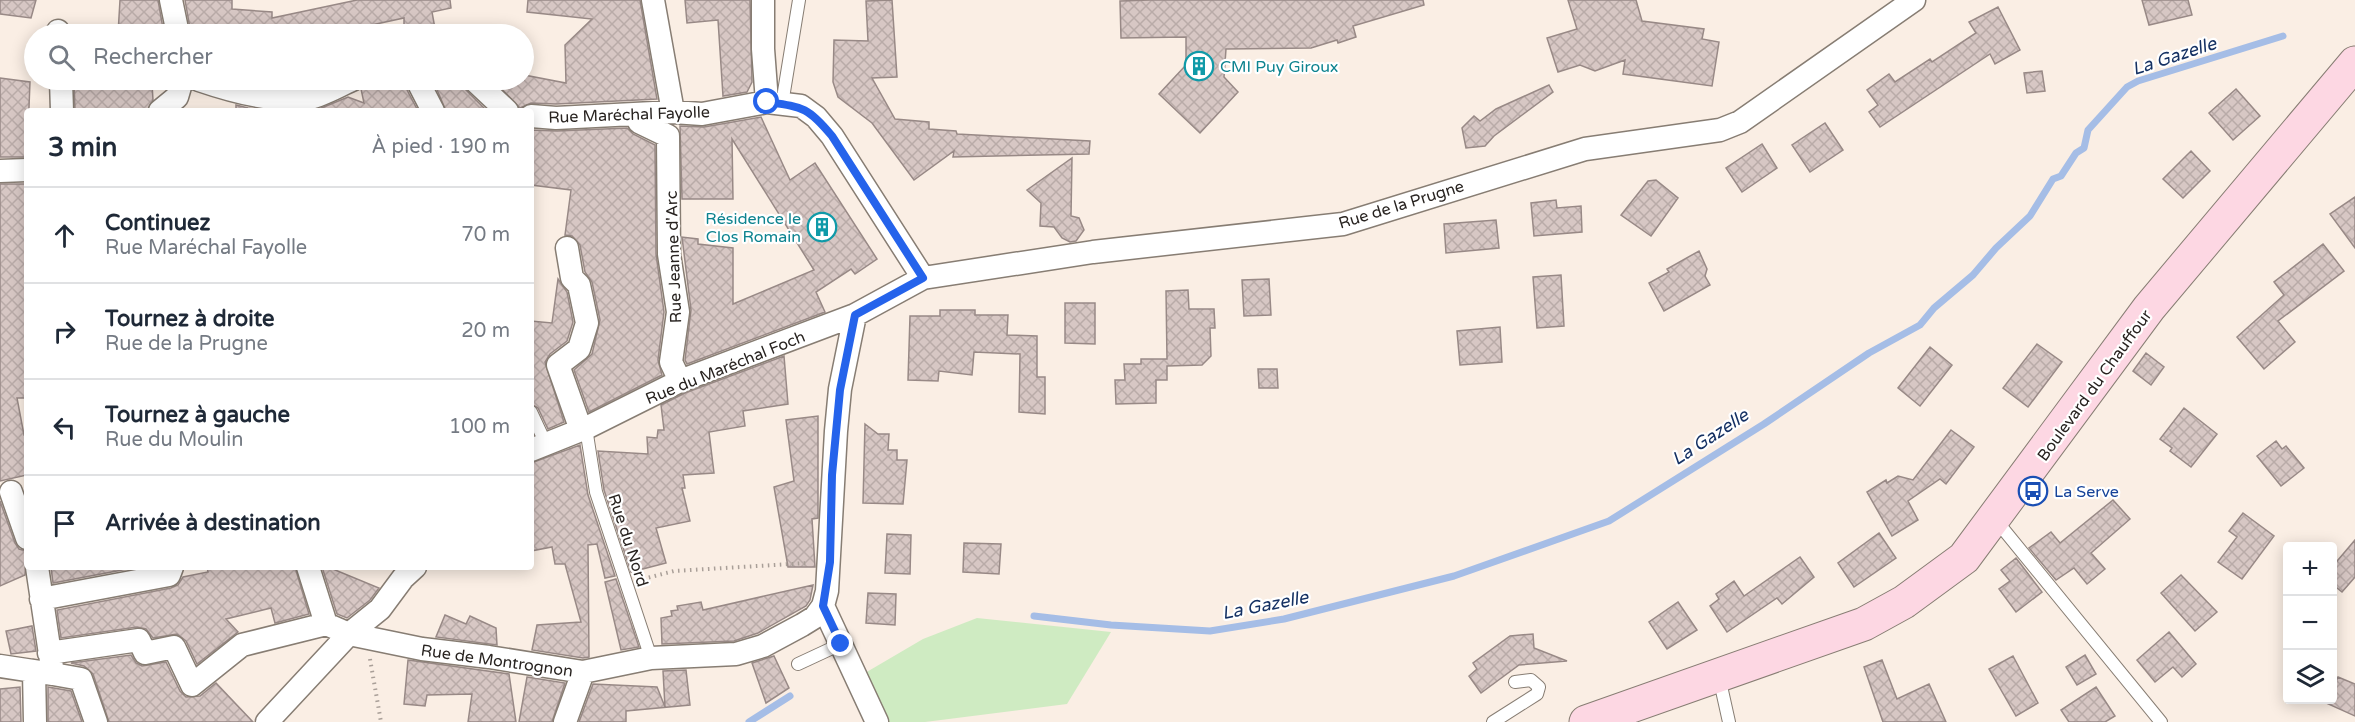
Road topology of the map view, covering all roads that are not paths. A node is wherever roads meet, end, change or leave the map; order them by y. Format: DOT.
graph roads {
  1 [pos="171,0"];
  2 [pos="653,0"];
  3 [pos="764,0"];
  4 [pos="799,0"];
  5 [pos="1914,0"];
  6 [pos="176,24"];
  7 [pos="2355,63"];
  8 [pos="61,90"];
  9 [pos="236,90"];
  10 [pos="328,90"];
  11 [pos="422,90"];
  12 [pos="485,90"];
  13 [pos="180,96"];
  14 [pos="775,103"];
  15 [pos="62,108"];
  16 [pos="164,108"];
  17 [pos="432,108"];
  18 [pos="504,108"];
  19 [pos="674,112"];
  20 [pos="636,114"];
  21 [pos="534,116"];
  22 [pos="24,170"];
  23 [pos="0,171"];
  24 [pos="567,248"];
  25 [pos="923,278"];
  26 [pos="855,315"];
  27 [pos="680,381"];
  28 [pos="534,427"];
  29 [pos="583,429"];
  30 [pos="538,447"];
  31 [pos="13,491"];
  32 [pos="1995,518"];
  33 [pos="24,528"];
  34 [pos="37,570"];
  35 [pos="171,570"];
  36 [pos="309,570"];
  37 [pos="412,570"];
  38 [pos="41,599"];
  39 [pos="823,606"];
  40 [pos="326,624"];
  41 [pos="360,636"];
  42 [pos="841,644"];
  43 [pos="651,658"];
  44 [pos="798,664"];
  45 [pos="0,666"];
  46 [pos="45,666"];
  47 [pos="583,672"];
  48 [pos="1719,677"];
  49 [pos="1515,682"];
  50 [pos="35,722"];
  51 [pos="96,722"];
  52 [pos="267,722"];
  53 [pos="565,722"];
  54 [pos="877,722"];
  55 [pos="1493,722"];
  56 [pos="1586,722"];
  57 [pos="1729,722"];
  58 [pos="2161,722"];
  1 -- 6 [label="street"];
  2 -- 19 [label="street"];
  3 -- 14 [label="street"];
  4 -- 14 [label="lane"];
  5 -- 25 [label="street, Rue de la Prugne"];
  7 -- 32 [label="main road, Boulevard du Chauffour"];
  8 -- 15 [label="street"];
  9 -- 10 [label="street"];
  11 -- 17 [label="street"];
  12 -- 18 [label="street"];
  13 -- 16 [label="street"];
  14 -- 19 [label="street, Rue Maréchal Fayolle"];
  14 -- 25 [label="street, Rue Maréchal Fayolle"];
  19 -- 20 [label="street, Rue Maréchal Fayolle"];
  20 -- 21 [label="street, Rue Maréchal Fayolle"];
  20 -- 27 [label="street, Rue Jeanne d'Arc"];
  22 -- 23 [label="street"];
  24 -- 29 [label="street"];
  25 -- 26 [label="street, Rue de la Prugne"];
  26 -- 27 [label="street, Rue du Maréchal Foch"];
  26 -- 39 [label="street"];
  27 -- 29 [label="street, Rue du Maréchal Foch"];
  28 -- 30 [label="lane"];
  29 -- 30 [label="street, Rue du Maréchal Foch"];
  29 -- 43 [label="lane, Rue du Nord"];
  31 -- 33 [label="street"];
  32 -- 48 [label="main road, Boulevard du Chauffour"];
  32 -- 58 [label="lane"];
  34 -- 38 [label="street"];
  35 -- 38 [label="street"];
  36 -- 40 [label="street"];
  37 -- 41 [label="street"];
  38 -- 46 [label="street"];
  39 -- 42 [label="street"];
  39 -- 43 [label="street, Rue de Montrognon"];
  40 -- 41 [label="street, Rue de Montrognon"];
  40 -- 46 [label="street"];
  41 -- 47 [label="street, Rue de Montrognon"];
  41 -- 52 [label="street"];
  42 -- 44 [label="lane"];
  42 -- 54 [label="street"];
  43 -- 47 [label="street, Rue de Montrognon"];
  45 -- 46 [label="street"];
  46 -- 50 [label="street"];
  46 -- 51 [label="street"];
  47 -- 53 [label="street"];
  48 -- 56 [label="main road, Boulevard du Chauffour"];
  48 -- 57 [label="lane"];
  49 -- 55 [label="lane"];
}
